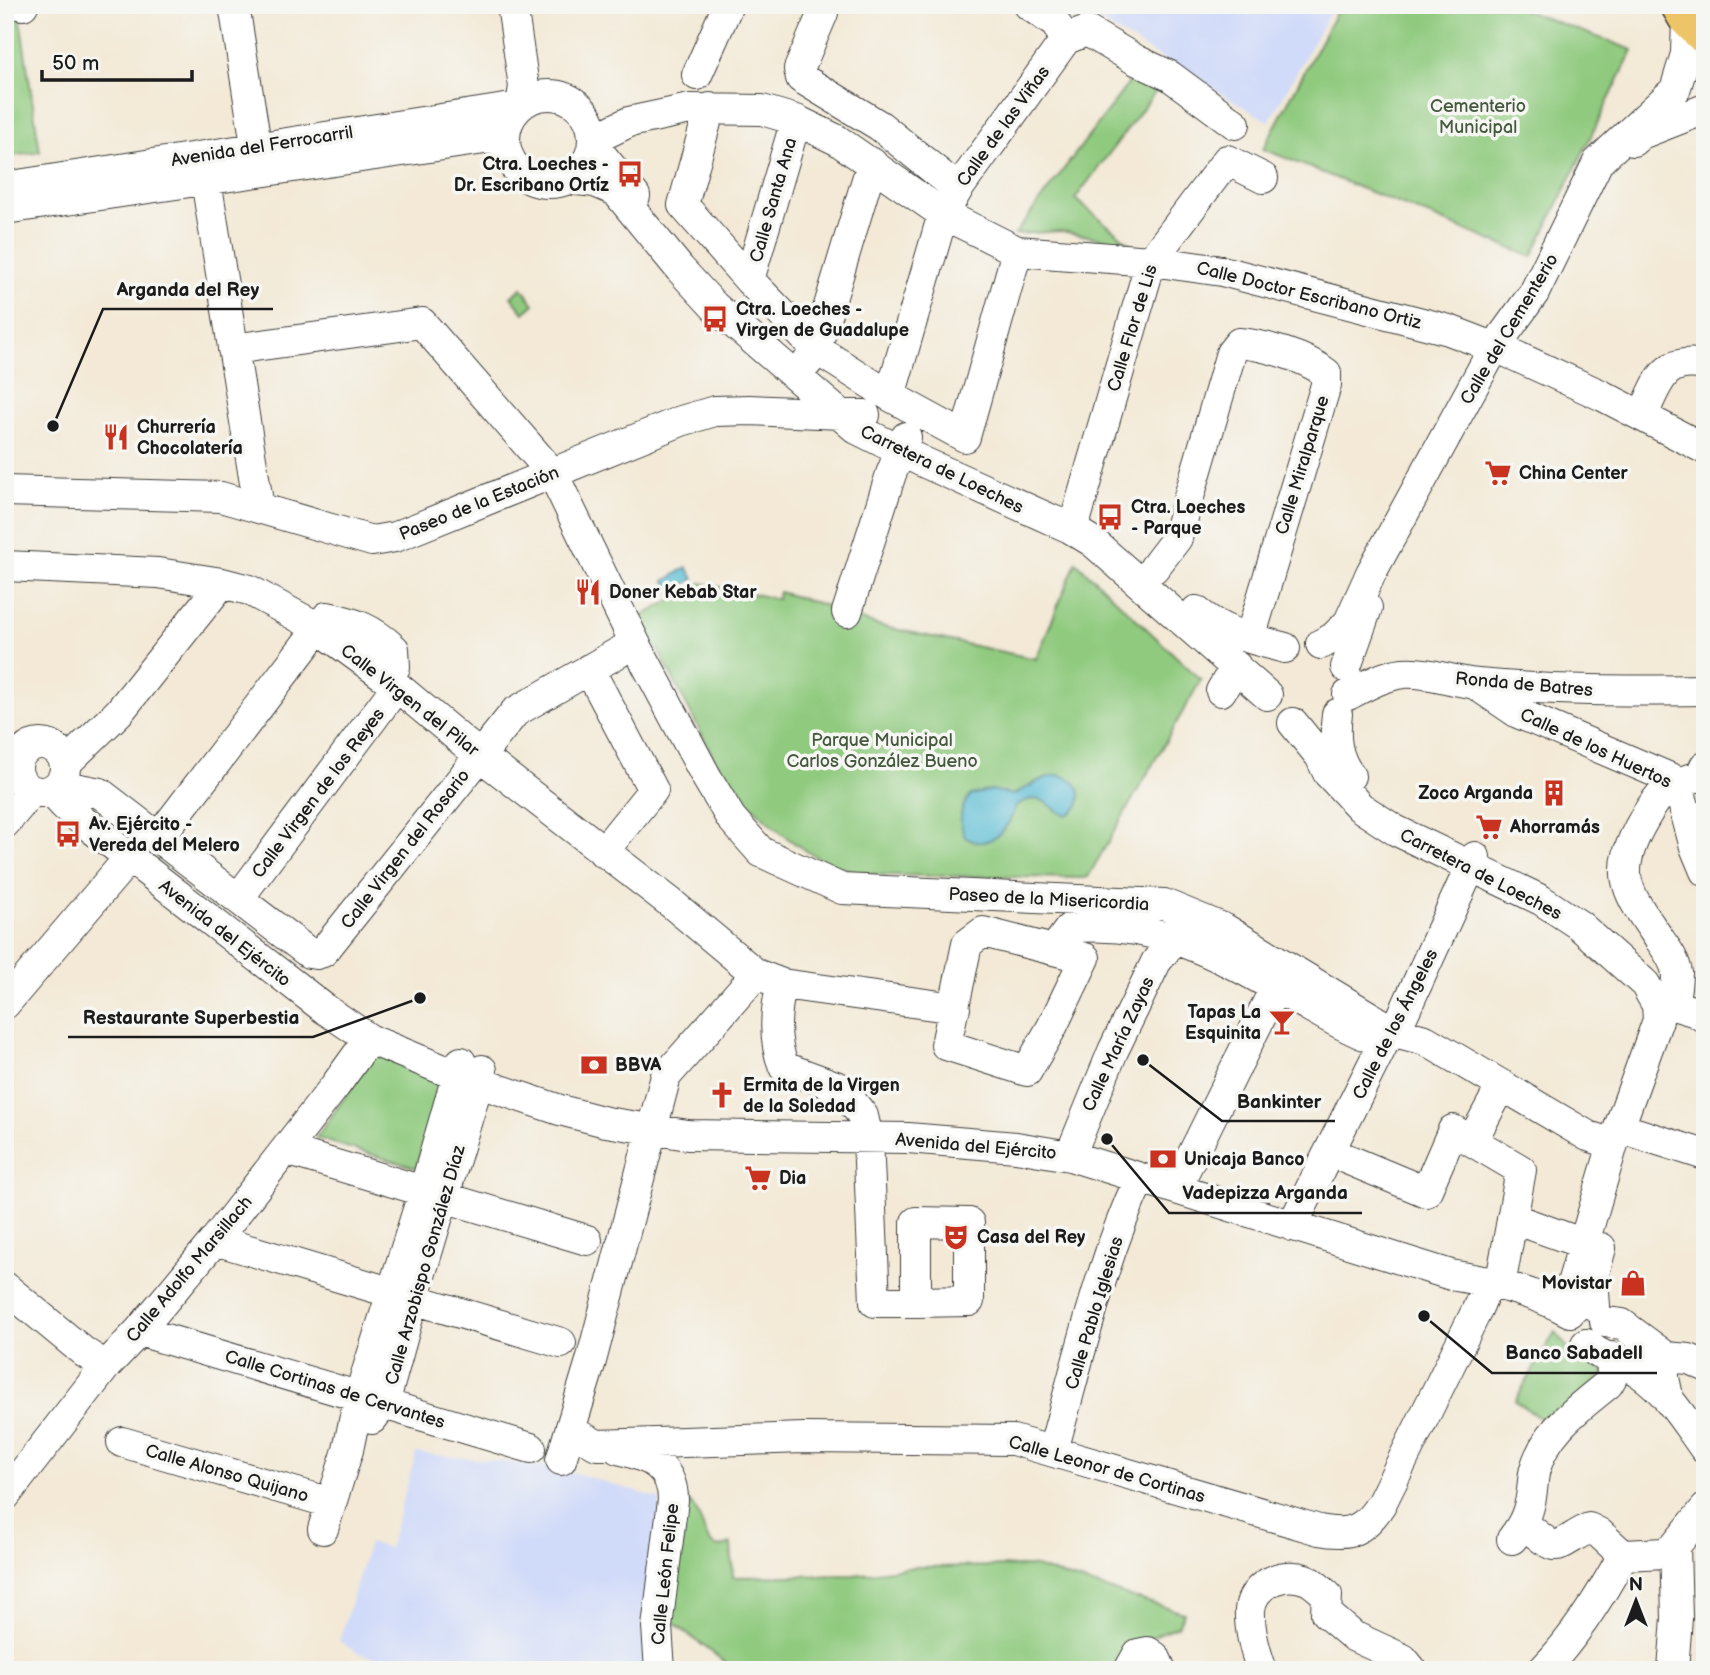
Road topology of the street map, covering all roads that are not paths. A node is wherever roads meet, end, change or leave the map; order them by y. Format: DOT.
graph roads {
  1 [pos="234,5"];
  2 [pos="512,5"];
  3 [pos="527,5"];
  4 [pos="728,5"];
  5 [pos="822,5"];
  6 [pos="1029,5"];
  7 [pos="1690,19"];
  8 [pos="1066,38"];
  9 [pos="697,75"];
  10 [pos="557,95"];
  11 [pos="520,106"];
  12 [pos="710,108"];
  13 [pos="1705,109"];
  14 [pos="796,120"];
  15 [pos="1234,124"];
  16 [pos="505,136"];
  17 [pos="594,142"];
  18 [pos="258,159"];
  19 [pos="872,163"];
  20 [pos="5,165"];
  21 [pos="1263,178"];
  22 [pos="569,179"];
  23 [pos="206,180"];
  24 [pos="5,187"];
  25 [pos="958,189"];
  26 [pos="49,191"];
  27 [pos="5,209"];
  28 [pos="943,215"];
  29 [pos="1017,251"];
  30 [pos="1151,261"];
  31 [pos="749,280"];
  32 [pos="233,349"];
  33 [pos="1501,350"];
  34 [pos="805,365"];
  35 [pos="1705,365"];
  36 [pos="890,396"];
  37 [pos="851,414"];
  38 [pos="1642,416"];
  39 [pos="1702,441"];
  40 [pos="903,444"];
  41 [pos="553,474"];
  42 [pos="5,491"];
  43 [pos="259,508"];
  44 [pos="1077,515"];
  45 [pos="5,566"];
  46 [pos="1154,568"];
  47 [pos="222,583"];
  48 [pos="847,611"];
  49 [pos="317,628"];
  50 [pos="1250,638"];
  51 [pos="635,643"];
  52 [pos="1321,644"];
  53 [pos="1285,648"];
  54 [pos="589,669"];
  55 [pos="393,683"];
  56 [pos="1475,684"];
  57 [pos="1705,690"];
  58 [pos="1344,692"];
  59 [pos="1267,695"];
  60 [pos="1293,723"];
  61 [pos="479,755"];
  62 [pos="1696,774"];
  63 [pos="32,778"];
  64 [pos="5,823"];
  65 [pos="159,837"];
  66 [pos="603,852"];
  67 [pos="129,858"];
  68 [pos="1473,862"];
  69 [pos="1705,870"];
  70 [pos="238,898"];
  71 [pos="1175,938"];
  72 [pos="1054,950"];
  73 [pos="769,979"];
  74 [pos="1275,988"];
  75 [pos="5,1004"];
  76 [pos="1674,1005"];
  77 [pos="955,1008"];
  78 [pos="1705,1018"];
  79 [pos="1390,1037"];
  80 [pos="369,1038"];
  81 [pos="469,1072"];
  82 [pos="1502,1085"];
  83 [pos="652,1129"];
  84 [pos="868,1138"];
  85 [pos="1624,1139"];
  86 [pos="1472,1141"];
  87 [pos="286,1150"];
  88 [pos="1330,1152"];
  89 [pos="1705,1155"];
  90 [pos="1070,1156"];
  91 [pos="1140,1178"];
  92 [pos="1176,1188"];
  93 [pos="435,1194"];
  94 [pos="1511,1218"];
  95 [pos="1292,1226"];
  96 [pos="215,1240"];
  97 [pos="587,1240"];
  98 [pos="1584,1244"];
  99 [pos="1494,1283"];
  100 [pos="5,1287"];
  101 [pos="402,1296"];
  102 [pos="907,1303"];
  103 [pos="1586,1312"];
  104 [pos="139,1331"];
  105 [pos="561,1343"];
  106 [pos="1599,1350"];
  107 [pos="1664,1355"];
  108 [pos="106,1366"];
  109 [pos="1705,1366"];
  110 [pos="372,1400"];
  111 [pos="1669,1401"];
  112 [pos="584,1438"];
  113 [pos="122,1442"];
  114 [pos="531,1448"];
  115 [pos="1705,1449"];
  116 [pos="1053,1450"];
  117 [pos="561,1461"];
  118 [pos="5,1496"];
  119 [pos="1705,1509"];
  120 [pos="327,1516"];
  121 [pos="1675,1546"];
  122 [pos="1623,1555"];
  123 [pos="1378,1660"];
  124 [pos="660,1670"];
  125 [pos="1129,1670"];
  126 [pos="1161,1670"];
  127 [pos="1262,1670"];
  128 [pos="1412,1670"];
  129 [pos="1543,1670"];
  130 [pos="1673,1670"];
  1 -- 18 [label="street"];
  2 -- 11 [label="street"];
  3 -- 10 [label="street"];
  4 -- 9 [label="street"];
  5 -- 25 [label="street"];
  6 -- 8 [label="street"];
  7 -- 33 [label="street, Calle del Cementerio"];
  8 -- 15 [label="street"];
  8 -- 25 [label="street, Calle de las Viñas"];
  10 -- 11 [label="street"];
  10 -- 17 [label="street"];
  11 -- 16 [label="street"];
  11 -- 18 [label="street, Avenida del Ferrocarril"];
  12 -- 14 [label="street, Calle Doctor Escribano Ortiz"];
  12 -- 17 [label="street, Calle Doctor Escribano Ortiz"];
  12 -- 31 [label="street, Carretera de Loeches"];
  13 -- 33 [label="street, Calle del Cementerio"];
  14 -- 19 [label="street, Calle Doctor Escribano Ortiz"];
  14 -- 31 [label="street, Calle Santa Ana"];
  16 -- 18 [label="street, Avenida del Ferrocarril"];
  16 -- 22 [label="street"];
  17 -- 22 [label="street"];
  17 -- 34 [label="street, Carretera de Loeches"];
  18 -- 23 [label="street, Avenida del Ferrocarril"];
  18 -- 26 [label="street, Avenida del Ferrocarril"];
  19 -- 28 [label="street, Calle Doctor Escribano Ortiz"];
  19 -- 34 [label="street"];
  20 -- 26 [label="street"];
  21 -- 30 [label="street, Calle Flor de Lis"];
  22 -- 34 [label="street, Carretera de Loeches"];
  23 -- 26 [label="street, Avenida del Ferrocarril"];
  23 -- 32 [label="street"];
  24 -- 26 [label="street, Avenida del Ferrocarril"];
  25 -- 28 [label="street, Calle de las Viñas"];
  26 -- 27 [label="street, Avenida del Ferrocarril"];
  28 -- 29 [label="street, Calle Doctor Escribano Ortiz"];
  28 -- 36 [label="street, Calle de las Viñas"];
  29 -- 30 [label="street, Calle Doctor Escribano Ortiz"];
  29 -- 36 [label="street, Carretera de Loeches"];
  30 -- 33 [label="street, Calle Doctor Escribano Ortiz"];
  30 -- 44 [label="street, Calle Flor de Lis"];
  31 -- 34 [label="street, Carretera de Loeches"];
  32 -- 41 [label="street, Paseo de la Misericordia"];
  32 -- 43 [label="street"];
  33 -- 38 [label="street, Calle Doctor Escribano Ortiz"];
  33 -- 52 [label="street, Calle del Cementerio"];
  33 -- 58 [label="street, Calle del Cementerio"];
  34 -- 36 [label="street, Carretera de Loeches"];
  34 -- 37 [label="street, Carretera de Loeches"];
  35 -- 38 [label="street"];
  37 -- 40 [label="street, Carretera de Loeches"];
  37 -- 41 [label="street, Paseo de la Estación"];
  38 -- 39 [label="street, Calle Doctor Escribano Ortiz"];
  40 -- 44 [label="street, Carretera de Loeches"];
  40 -- 48 [label="street"];
  40 -- 59 [label="street, Carretera de Loeches"];
  41 -- 43 [label="street, Paseo de la Estación"];
  41 -- 51 [label="street, Paseo de la Misericordia"];
  42 -- 43 [label="street, Paseo de la Estación"];
  44 -- 46 [label="street, Carretera de Loeches"];
  45 -- 47 [label="street, Calle Virgen del Pilar"];
  46 -- 50 [label="street, Carretera de Loeches"];
  46 -- 50 [label="street, Calle Miralparque"];
  47 -- 49 [label="street, Calle Virgen del Pilar"];
  47 -- 63 [label="street"];
  49 -- 55 [label="street, Calle Virgen del Pilar"];
  49 -- 65 [label="street"];
  50 -- 53 [label="street, Carretera de Loeches"];
  51 -- 54 [label="street, Calle Virgen del Rosario"];
  51 -- 79 [label="street, Paseo de la Misericordia"];
  52 -- 53 [label="street"];
  52 -- 58 [label="street"];
  53 -- 59 [label="street"];
  54 -- 61 [label="street, Calle Virgen del Rosario"];
  54 -- 66 [label="street"];
  55 -- 61 [label="street, Calle Virgen del Pilar"];
  55 -- 70 [label="street, Calle Virgen de los Reyes"];
  56 -- 57 [label="street, Ronda de Batres"];
  56 -- 58 [label="street, Ronda de Batres"];
  56 -- 62 [label="street, Calle de los Huertos"];
  58 -- 60 [label="street"];
  58 -- 68 [label="street, Carretera de Loeches"];
  59 -- 60 [label="street"];
  60 -- 68 [label="street, Carretera de Loeches"];
  61 -- 66 [label="street, Calle Virgen del Pilar"];
  61 -- 70 [label="street, Calle Virgen del Rosario"];
  62 -- 69 [label="street, Calle de los Huertos"];
  62 -- 76 [label="street"];
  63 -- 64 [label="street"];
  63 -- 65 [label="street"];
  63 -- 67 [label="street, Avenida del Ejército"];
  63 -- 81 [label="street, Avenida del Ejército"];
  65 -- 70 [label="street"];
  66 -- 73 [label="street, Calle Virgen del Pilar"];
  67 -- 75 [label="street"];
  67 -- 80 [label="street, Avenida del Ejército"];
  68 -- 76 [label="street, Carretera de Loeches"];
  68 -- 79 [label="street, Calle de los Ángeles"];
  68 -- 85 [label="street, Carretera de Loeches"];
  71 -- 72 [label="street, Paseo de la Misericordia"];
  71 -- 74 [label="street, Paseo de la Misericordia"];
  71 -- 90 [label="street, Calle María Zayas"];
  72 -- 77 [label="street"];
  72 -- 77 [label="street"];
  73 -- 77 [label="street"];
  73 -- 83 [label="street"];
  73 -- 84 [label="street"];
  74 -- 79 [label="street, Paseo de la Misericordia"];
  74 -- 92 [label="street"];
  76 -- 78 [label="street"];
  76 -- 85 [label="street, Carretera de Loeches"];
  79 -- 82 [label="street, Paseo de la Misericordia"];
  79 -- 88 [label="street, Calle de los Ángeles"];
  80 -- 81 [label="street, Avenida del Ejército"];
  80 -- 87 [label="street, Calle Adolfo Marsillach"];
  81 -- 83 [label="street, Avenida del Ejército"];
  81 -- 93 [label="street, Calle Arzobispo González Díaz"];
  82 -- 85 [label="street, Paseo de la Misericordia"];
  82 -- 86 [label="street"];
  83 -- 84 [label="street, Avenida del Ejército"];
  83 -- 112 [label="street"];
  84 -- 90 [label="street, Avenida del Ejército"];
  84 -- 102 [label="street"];
  85 -- 89 [label="street, Paseo de la Misericordia"];
  85 -- 98 [label="street, Carretera de Loeches"];
  85 -- 103 [label="street, Carretera de Loeches"];
  86 -- 88 [label="street"];
  86 -- 94 [label="street, Calle Leonor de Cortinas"];
  87 -- 93 [label="street"];
  87 -- 96 [label="street, Calle Adolfo Marsillach"];
  88 -- 95 [label="street, Calle de los Ángeles"];
  90 -- 91 [label="street, Avenida del Ejército"];
  91 -- 92 [label="street, Avenida del Ejército"];
  91 -- 116 [label="street, Calle Pablo Iglesias"];
  92 -- 95 [label="street, Avenida del Ejército"];
  93 -- 97 [label="street"];
  93 -- 101 [label="street, Calle Arzobispo González Díaz"];
  94 -- 98 [label="street"];
  94 -- 99 [label="street, Calle Leonor de Cortinas"];
  95 -- 99 [label="street, Avenida del Ejército"];
  96 -- 101 [label="street"];
  96 -- 104 [label="street, Calle Adolfo Marsillach"];
  98 -- 103 [label="street, Carretera de Loeches"];
  99 -- 103 [label="street, Avenida del Ejército"];
  99 -- 116 [label="street, Calle Leonor de Cortinas"];
  100 -- 108 [label="street"];
  101 -- 105 [label="street"];
  101 -- 110 [label="street, Calle Arzobispo González Díaz"];
  103 -- 106 [label="street"];
  103 -- 107 [label="street, Avenida del Ejército"];
  104 -- 108 [label="street, Calle Adolfo Marsillach"];
  104 -- 110 [label="street, Calle Cortinas de Cervantes"];
  106 -- 107 [label="street"];
  106 -- 111 [label="street"];
  106 -- 122 [label="street"];
  107 -- 109 [label="street"];
  107 -- 111 [label="street"];
  108 -- 118 [label="street, Calle Adolfo Marsillach"];
  110 -- 114 [label="street, Calle Cortinas de Cervantes"];
  110 -- 120 [label="street, Calle Arzobispo González Díaz"];
  111 -- 115 [label="street"];
  112 -- 116 [label="street, Calle Leonor de Cortinas"];
  112 -- 117 [label="street"];
  112 -- 124 [label="street, Calle León Felipe"];
  113 -- 120 [label="street, Calle Alonso Quijano"];
  119 -- 121 [label="street"];
  121 -- 122 [label="street"];
  121 -- 130 [label="street"];
  122 -- 129 [label="street"];
  123 -- 127 [label="street"];
  123 -- 128 [label="street"];
  125 -- 126 [label="street"];
}
